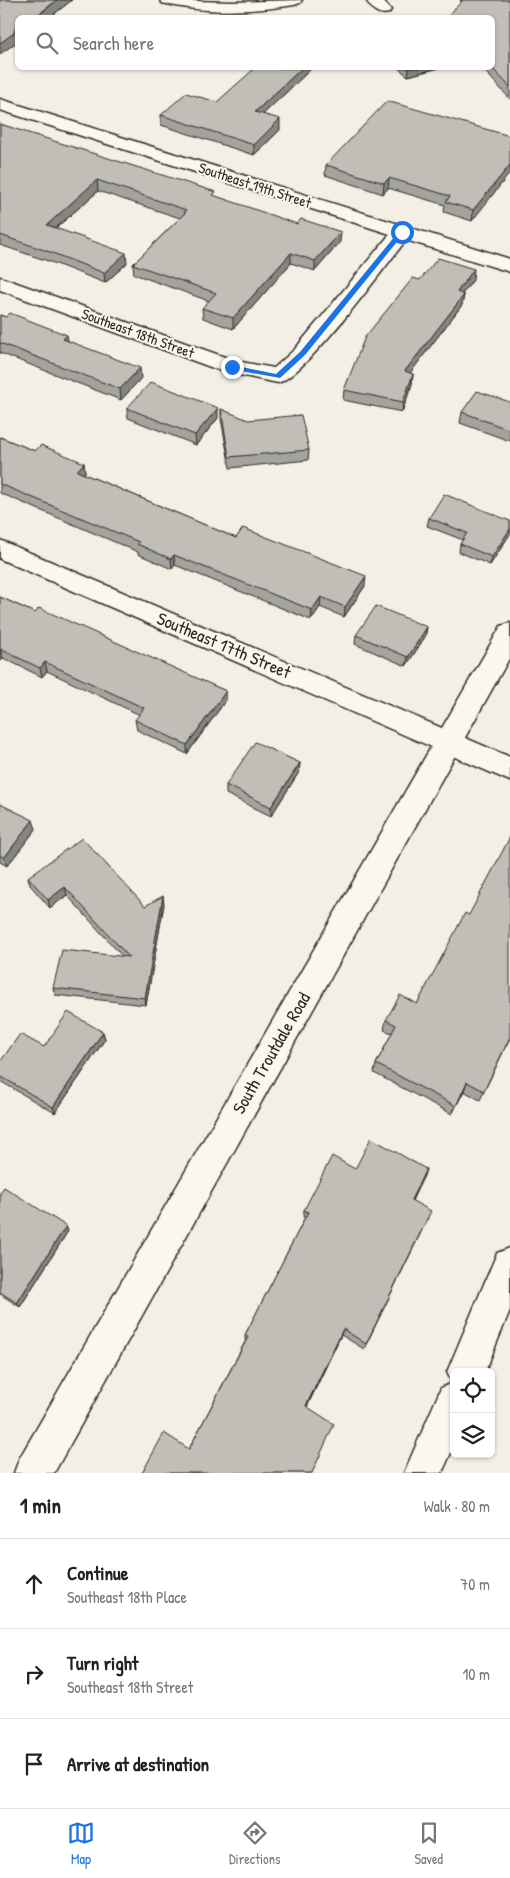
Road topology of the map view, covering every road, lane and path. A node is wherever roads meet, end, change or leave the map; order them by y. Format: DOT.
graph roads {
  1 [pos="168,0"];
  2 [pos="294,0"];
  3 [pos="0,104"];
  4 [pos="402,232"];
  5 [pos="510,266"];
  6 [pos="0,283"];
  7 [pos="0,549"];
  8 [pos="510,633"];
  9 [pos="448,742"];
  10 [pos="510,769"];
  11 [pos="510,1266"];
  12 [pos="468,1368"];
  13 [pos="450,1411"];
  14 [pos="33,1473"];
  15 [pos="424,1473"];
  1 -- 2 [label="street"];
  3 -- 4 [label="street, Southeast 19th Street"];
  4 -- 5 [label="street, Southeast 19th Street"];
  4 -- 6 [label="street, Southeast 18th Street"];
  7 -- 9 [label="street, Southeast 17th Street"];
  8 -- 9 [label="street, South Troutdale Road"];
  9 -- 10 [label="street, Southeast 17th Street"];
  9 -- 14 [label="street, South Troutdale Road"];
  11 -- 12 [label="street"];
  13 -- 15 [label="street"];
}
